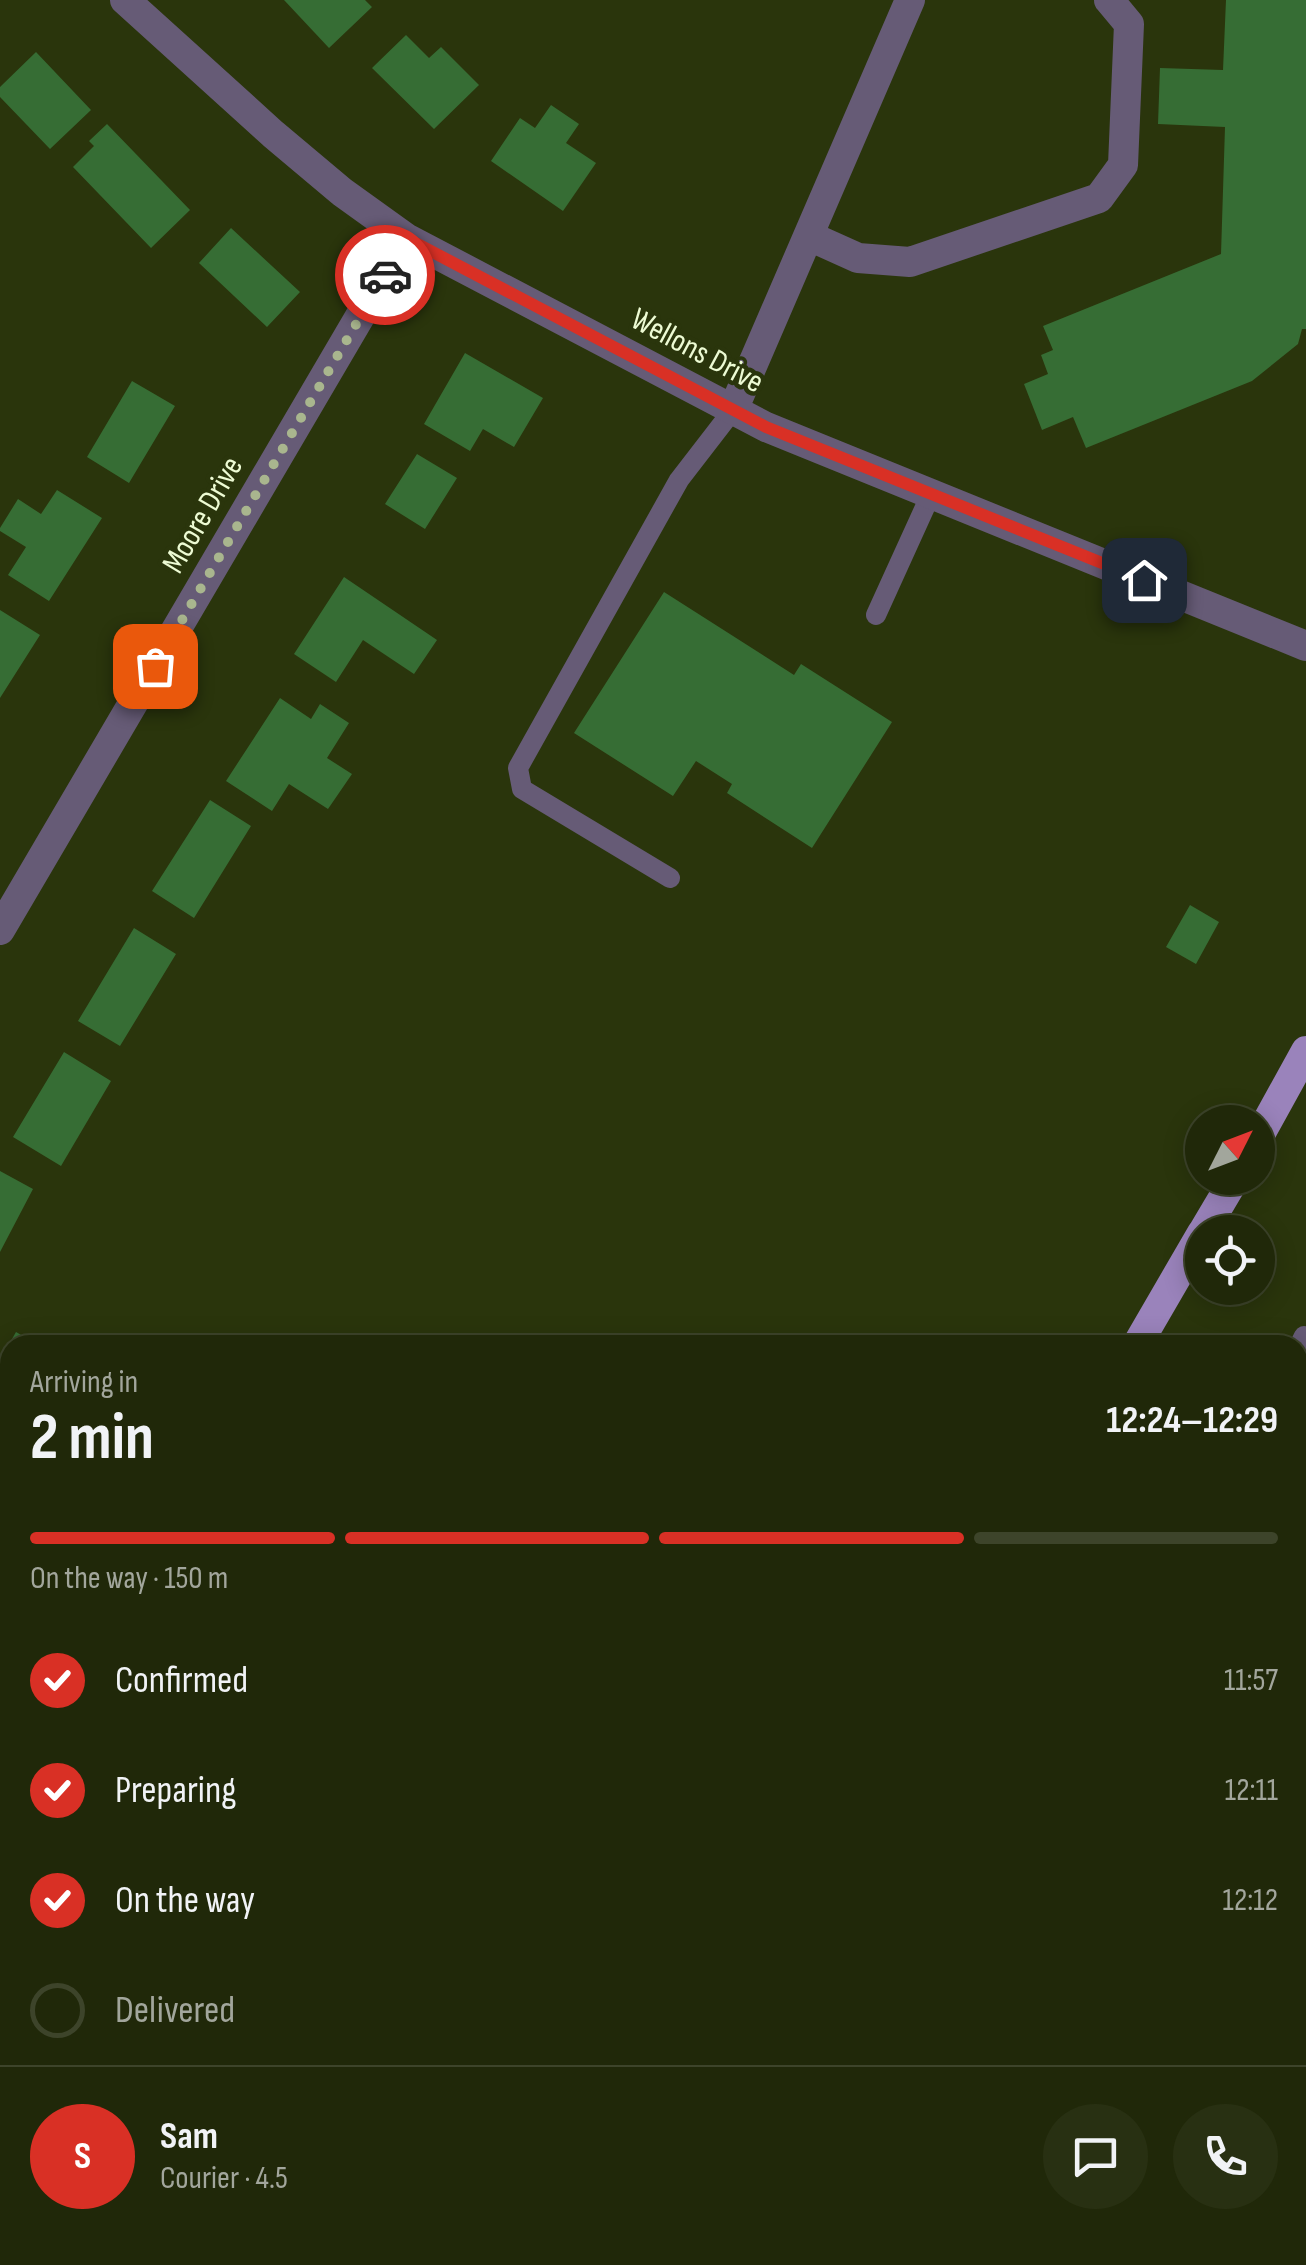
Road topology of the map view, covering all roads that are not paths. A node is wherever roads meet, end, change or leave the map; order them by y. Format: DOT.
graph roads {
  1 [pos="125,0"];
  2 [pos="910,0"];
  3 [pos="1109,0"];
  4 [pos="809,236"];
  5 [pos="406,238"];
  6 [pos="733,410"];
  7 [pos="931,494"];
  8 [pos="876,616"];
  9 [pos="1306,646"];
  10 [pos="670,878"];
  11 [pos="0,930"];
  12 [pos="1306,1051"];
  13 [pos="1275,1107"];
  14 [pos="1185,1264"];
  15 [pos="1144,1335"];
  1 -- 5 [label="street, Wellons Drive"];
  2 -- 4 [label="street"];
  3 -- 4 [label="street"];
  4 -- 6 [label="street"];
  5 -- 6 [label="street, Wellons Drive"];
  5 -- 11 [label="street, Moore Drive"];
  6 -- 7 [label="street, Wellons Drive"];
  6 -- 10 [label="lane"];
  7 -- 8 [label="lane"];
  7 -- 9 [label="street, Wellons Drive"];
  12 -- 13 [label="main road"];
  14 -- 15 [label="main road"];
}
